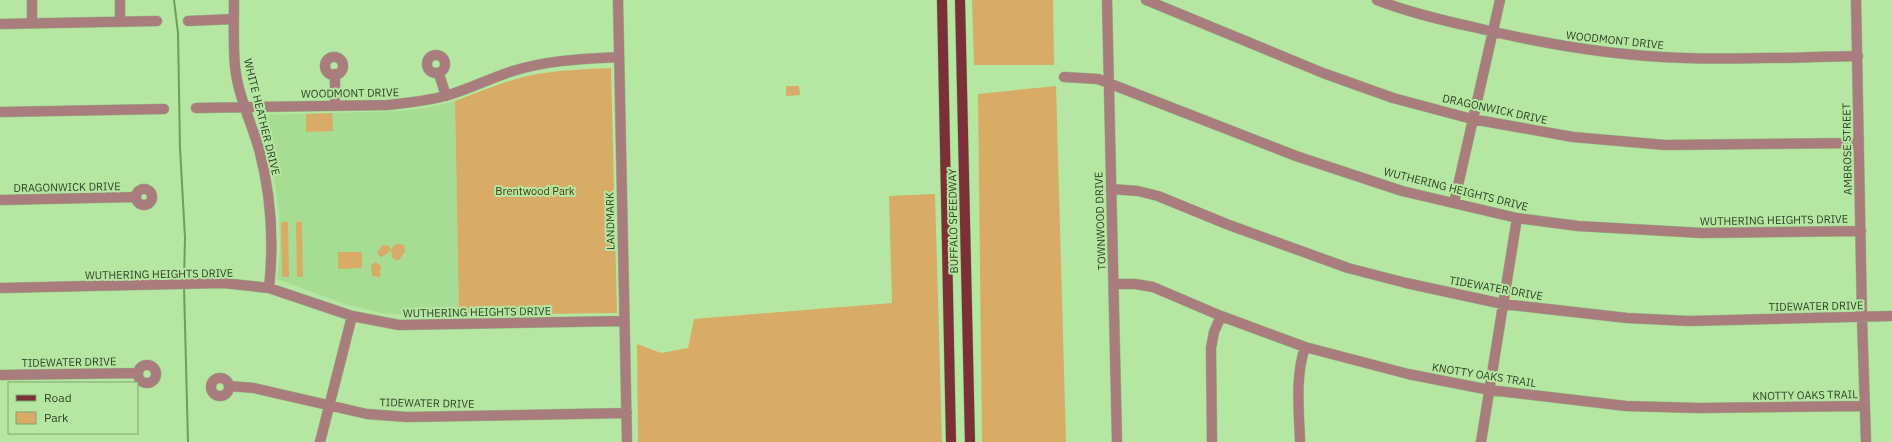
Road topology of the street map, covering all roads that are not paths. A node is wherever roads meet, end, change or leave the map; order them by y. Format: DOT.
graph roads {
  1 [pos="32,0"];
  2 [pos="120,0"];
  3 [pos="234,0"];
  4 [pos="618,0"];
  5 [pos="942,0"];
  6 [pos="960,0"];
  7 [pos="1107,0"];
  8 [pos="1146,0"];
  9 [pos="1377,0"];
  10 [pos="1500,0"];
  11 [pos="1856,0"];
  12 [pos="234,19"];
  13 [pos="157,21"];
  14 [pos="188,21"];
  15 [pos="120,22"];
  16 [pos="32,23"];
  17 [pos="0,24"];
  18 [pos="1493,32"];
  19 [pos="943,33"];
  20 [pos="961,33"];
  21 [pos="1858,56"];
  22 [pos="619,57"];
  23 [pos="335,74"];
  24 [pos="439,74"];
  25 [pos="1064,77"];
  26 [pos="1108,82"];
  27 [pos="446,96"];
  28 [pos="335,106"];
  29 [pos="245,107"];
  30 [pos="196,108"];
  31 [pos="164,109"];
  32 [pos="0,112"];
  33 [pos="1472,119"];
  34 [pos="1859,143"];
  35 [pos="945,149"];
  36 [pos="964,149"];
  37 [pos="1111,189"];
  38 [pos="135,197"];
  39 [pos="0,200"];
  40 [pos="1454,203"];
  41 [pos="1516,218"];
  42 [pos="1860,231"];
  43 [pos="967,263"];
  44 [pos="948,264"];
  45 [pos="1114,284"];
  46 [pos="0,288"];
  47 [pos="269,288"];
  48 [pos="1503,304"];
  49 [pos="352,316"];
  50 [pos="1221,316"];
  51 [pos="1892,316"];
  52 [pos="1862,318"];
  53 [pos="624,321"];
  54 [pos="1305,346"];
  55 [pos="138,373"];
  56 [pos="0,375"];
  57 [pos="950,378"];
  58 [pos="968,378"];
  59 [pos="229,386"];
  60 [pos="1490,390"];
  61 [pos="329,406"];
  62 [pos="1865,406"];
  63 [pos="627,413"];
  64 [pos="320,442"];
  65 [pos="627,442"];
  66 [pos="951,442"];
  67 [pos="970,442"];
  68 [pos="1117,442"];
  69 [pos="1212,442"];
  70 [pos="1300,442"];
  71 [pos="1481,442"];
  72 [pos="1866,442"];
  1 -- 16 [label="street"];
  2 -- 15 [label="street"];
  3 -- 12 [label="street, WHITE HEATHER DRIVE"];
  4 -- 22 [label="street, LANDMARK"];
  5 -- 19 [label="main road, BUFFALO SPEEDWAY"];
  6 -- 20 [label="main road, BUFFALO SPEEDWAY"];
  7 -- 26 [label="street, TOWNWOOD DRIVE"];
  8 -- 33 [label="street, DRAGONWICK DRIVE"];
  9 -- 18 [label="street, WOODMONT DRIVE"];
  10 -- 18 [label="street"];
  11 -- 21 [label="street, AMBROSE STREET"];
  12 -- 14 [label="street"];
  12 -- 29 [label="street, WHITE HEATHER DRIVE"];
  13 -- 15 [label="street"];
  15 -- 16 [label="street"];
  16 -- 17 [label="street"];
  18 -- 21 [label="street, WOODMONT DRIVE"];
  18 -- 33 [label="street"];
  19 -- 20 [label="main road"];
  19 -- 35 [label="main road, BUFFALO SPEEDWAY"];
  20 -- 36 [label="main road, BUFFALO SPEEDWAY"];
  21 -- 34 [label="street, AMBROSE STREET"];
  22 -- 27 [label="street, WOODMONT DRIVE"];
  22 -- 53 [label="street, LANDMARK"];
  23 -- 28 [label="street"];
  24 -- 27 [label="street"];
  25 -- 26 [label="street, WUTHERING HEIGHTS DRIVE"];
  26 -- 37 [label="street, TOWNWOOD DRIVE"];
  26 -- 40 [label="street, WUTHERING HEIGHTS DRIVE"];
  27 -- 28 [label="street, WOODMONT DRIVE"];
  28 -- 29 [label="street, WOODMONT DRIVE"];
  29 -- 30 [label="street, WOODMONT DRIVE"];
  29 -- 47 [label="street, WHITE HEATHER DRIVE"];
  31 -- 32 [label="street"];
  33 -- 34 [label="street, DRAGONWICK DRIVE"];
  33 -- 40 [label="street"];
  34 -- 42 [label="street, AMBROSE STREET"];
  35 -- 36 [label="main road"];
  35 -- 44 [label="main road, BUFFALO SPEEDWAY"];
  36 -- 43 [label="main road, BUFFALO SPEEDWAY"];
  37 -- 45 [label="street, TOWNWOOD DRIVE"];
  37 -- 48 [label="street, TIDEWATER DRIVE"];
  38 -- 39 [label="street, DRAGONWICK DRIVE"];
  40 -- 41 [label="street, WUTHERING HEIGHTS DRIVE"];
  41 -- 42 [label="street, WUTHERING HEIGHTS DRIVE"];
  41 -- 48 [label="street"];
  42 -- 52 [label="street, AMBROSE STREET"];
  43 -- 44 [label="main road"];
  43 -- 58 [label="main road, BUFFALO SPEEDWAY"];
  44 -- 57 [label="main road, BUFFALO SPEEDWAY"];
  45 -- 50 [label="street, KNOTTY OAKS TRAIL"];
  45 -- 68 [label="street, TOWNWOOD DRIVE"];
  46 -- 47 [label="street, WUTHERING HEIGHTS DRIVE"];
  47 -- 49 [label="street, WUTHERING HEIGHTS DRIVE"];
  48 -- 52 [label="street, TIDEWATER DRIVE"];
  48 -- 60 [label="street"];
  49 -- 53 [label="street, WUTHERING HEIGHTS DRIVE"];
  49 -- 61 [label="street"];
  50 -- 54 [label="street, KNOTTY OAKS TRAIL"];
  50 -- 69 [label="street"];
  51 -- 52 [label="street, TIDEWATER DRIVE"];
  52 -- 62 [label="street, AMBROSE STREET"];
  53 -- 63 [label="street, LANDMARK"];
  54 -- 60 [label="street, KNOTTY OAKS TRAIL"];
  54 -- 70 [label="street"];
  55 -- 56 [label="street, TIDEWATER DRIVE"];
  57 -- 58 [label="main road"];
  57 -- 66 [label="main road, BUFFALO SPEEDWAY"];
  58 -- 67 [label="main road, BUFFALO SPEEDWAY"];
  59 -- 61 [label="street, TIDEWATER DRIVE"];
  60 -- 62 [label="street, KNOTTY OAKS TRAIL"];
  60 -- 71 [label="street"];
  61 -- 63 [label="street, TIDEWATER DRIVE"];
  61 -- 64 [label="street"];
  62 -- 72 [label="street, AMBROSE STREET"];
  63 -- 65 [label="street, LANDMARK"];
}
